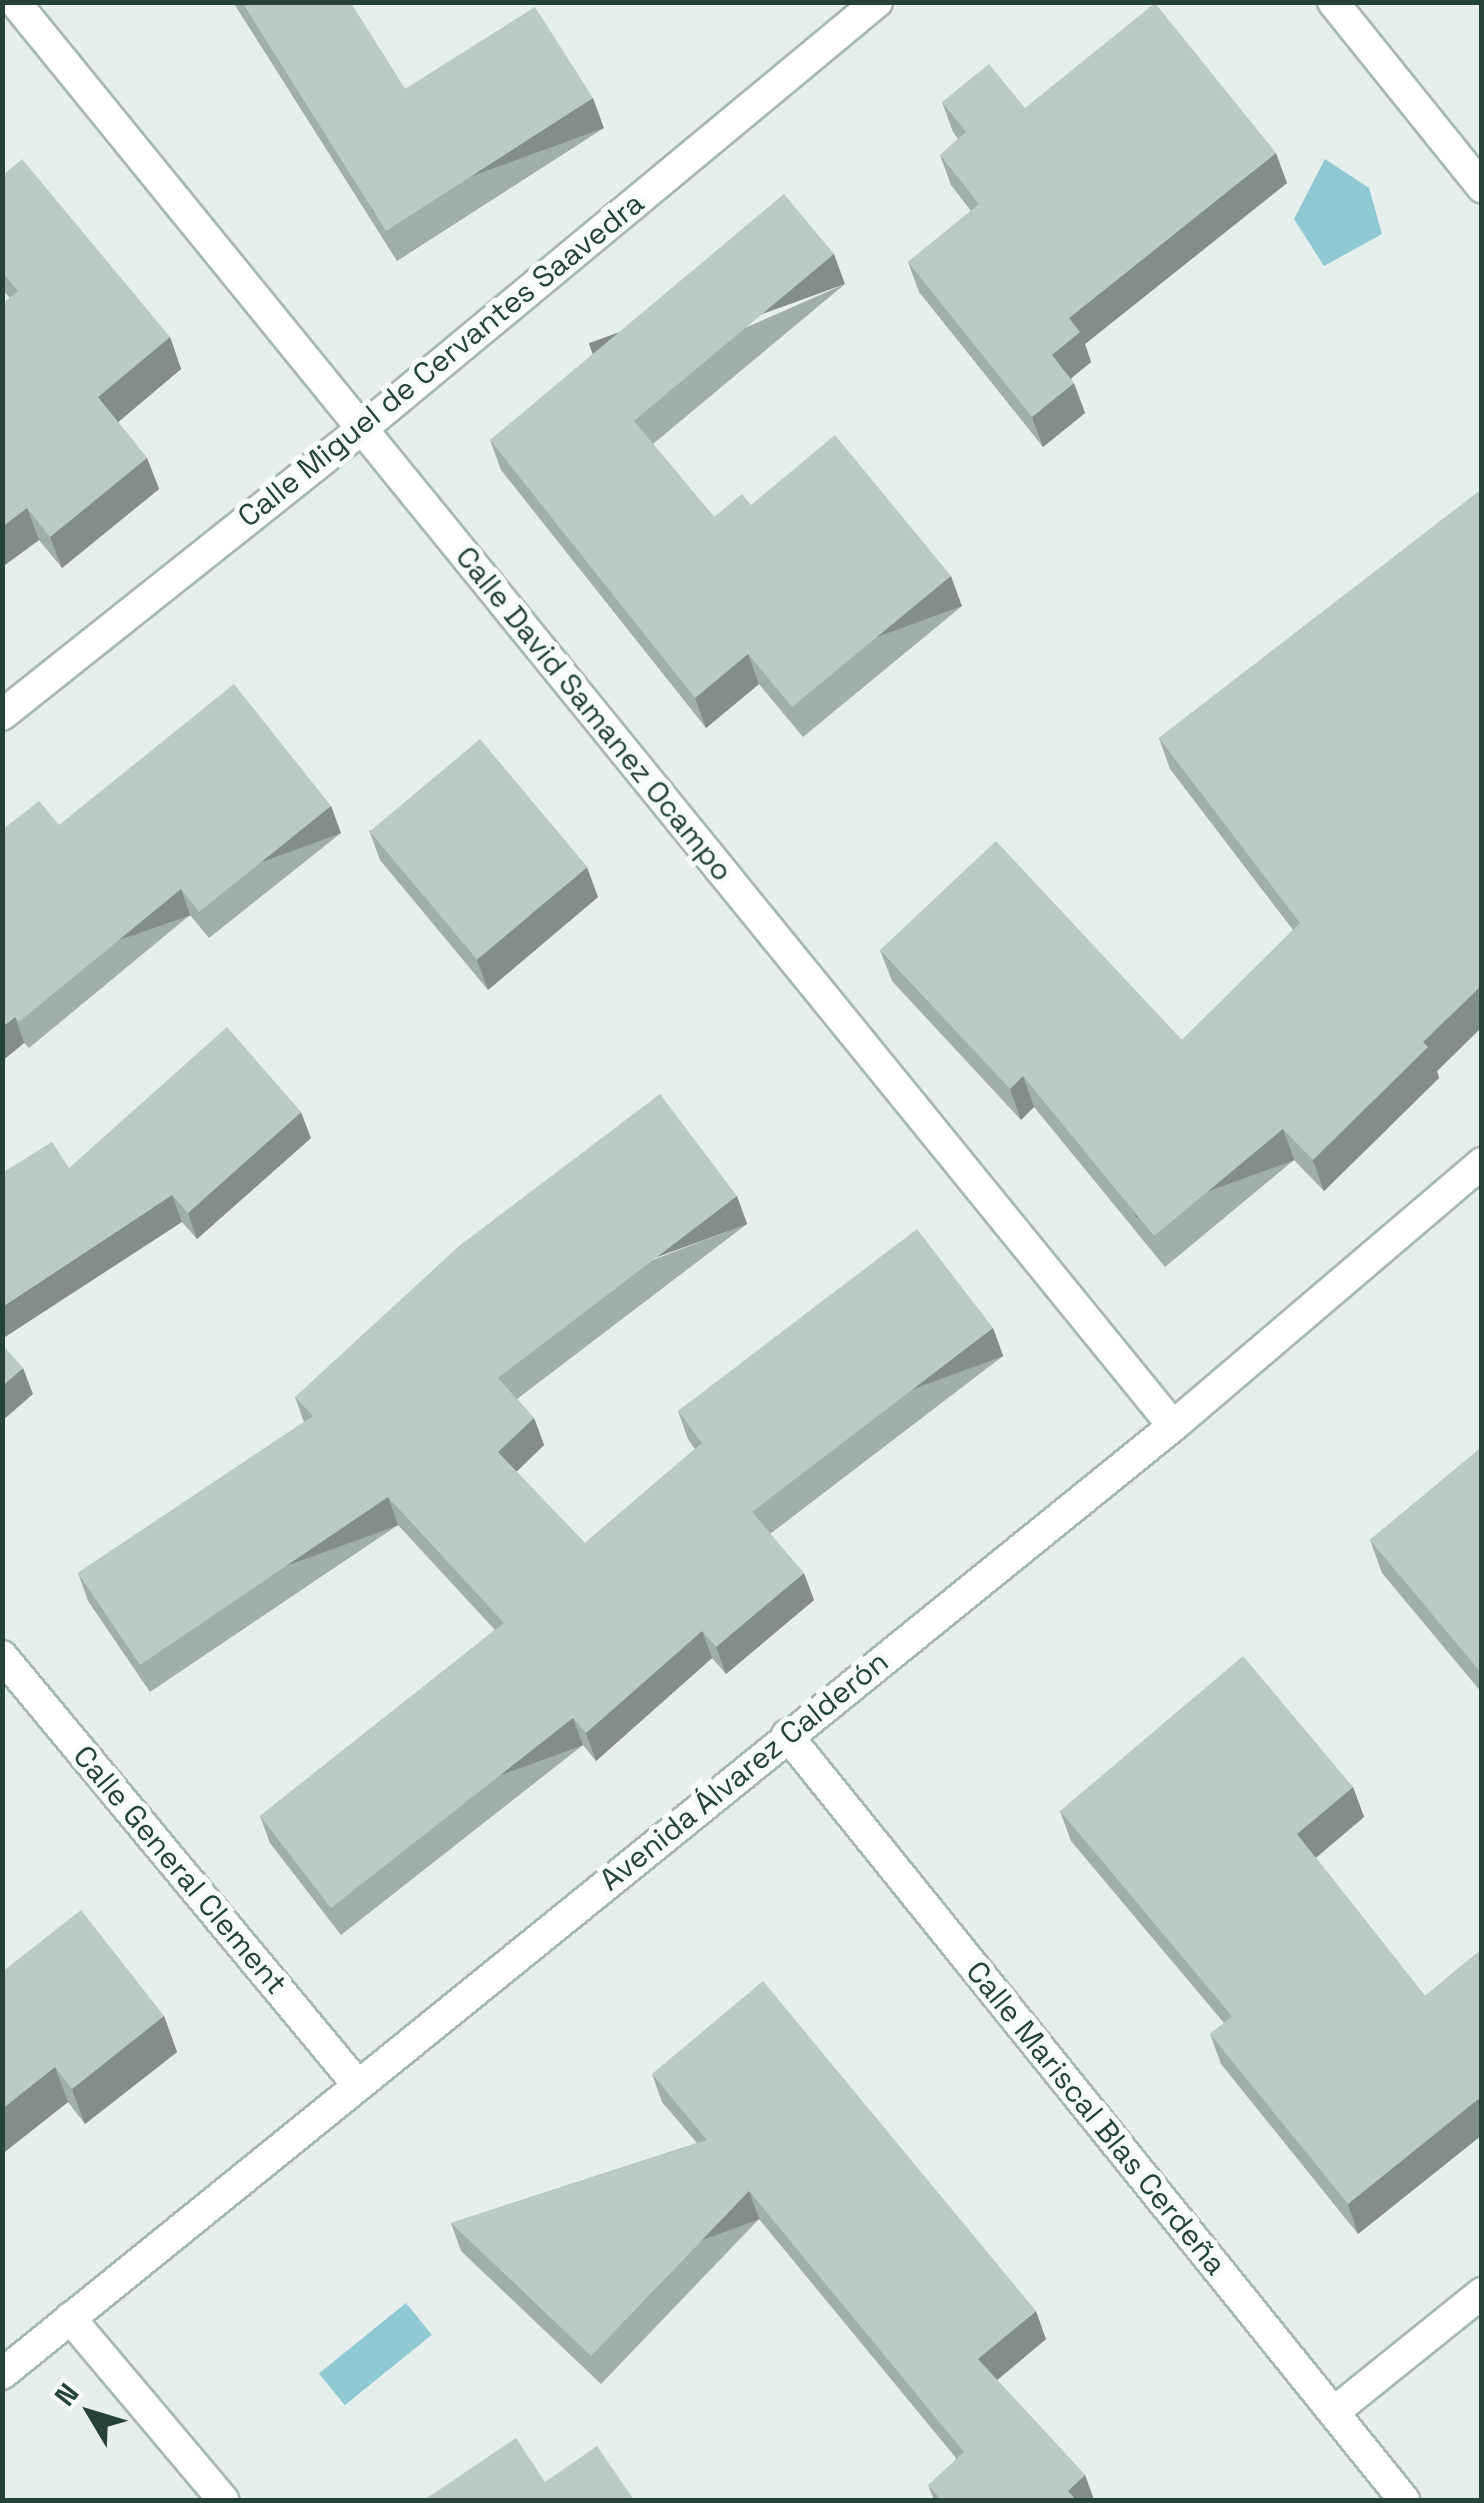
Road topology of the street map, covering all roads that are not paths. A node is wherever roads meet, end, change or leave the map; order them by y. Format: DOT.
graph roads {
  1 [pos="15,2"];
  2 [pos="877,2"];
  3 [pos="1333,2"];
  4 [pos="1482,187"];
  5 [pos="362,428"];
  6 [pos="2,714"];
  7 [pos="1482,1164"];
  8 [pos="1173,1426"];
  9 [pos="2,1656"];
  10 [pos="787,1736"];
  11 [pos="357,2084"];
  12 [pos="1482,2293"];
  13 [pos="70,2318"];
  14 [pos="2,2374"];
  15 [pos="1334,2412"];
  16 [pos="223,2500"];
  17 [pos="1404,2500"];
  1 -- 5 [label="street, Calle David Samanez Ocampo"];
  2 -- 5 [label="street, Calle Miguel de Cervantes Saavedra"];
  3 -- 4 [label="street"];
  5 -- 6 [label="street, Calle Miguel de Cervantes Saavedra"];
  5 -- 8 [label="street, Calle David Samanez Ocampo"];
  7 -- 8 [label="street, Avenida Álvarez Calderón"];
  8 -- 10 [label="street, Avenida Álvarez Calderón"];
  9 -- 11 [label="street, Calle General Clement"];
  10 -- 11 [label="street, Avenida Álvarez Calderón"];
  10 -- 15 [label="street, Calle Mariscal Blas Cerdeña"];
  11 -- 13 [label="street, Avenida Álvarez Calderón"];
  12 -- 15 [label="street"];
  13 -- 14 [label="street, Avenida Álvarez Calderón"];
  13 -- 16 [label="street"];
  15 -- 17 [label="street, Calle Mariscal Blas Cerdeña"];
}
